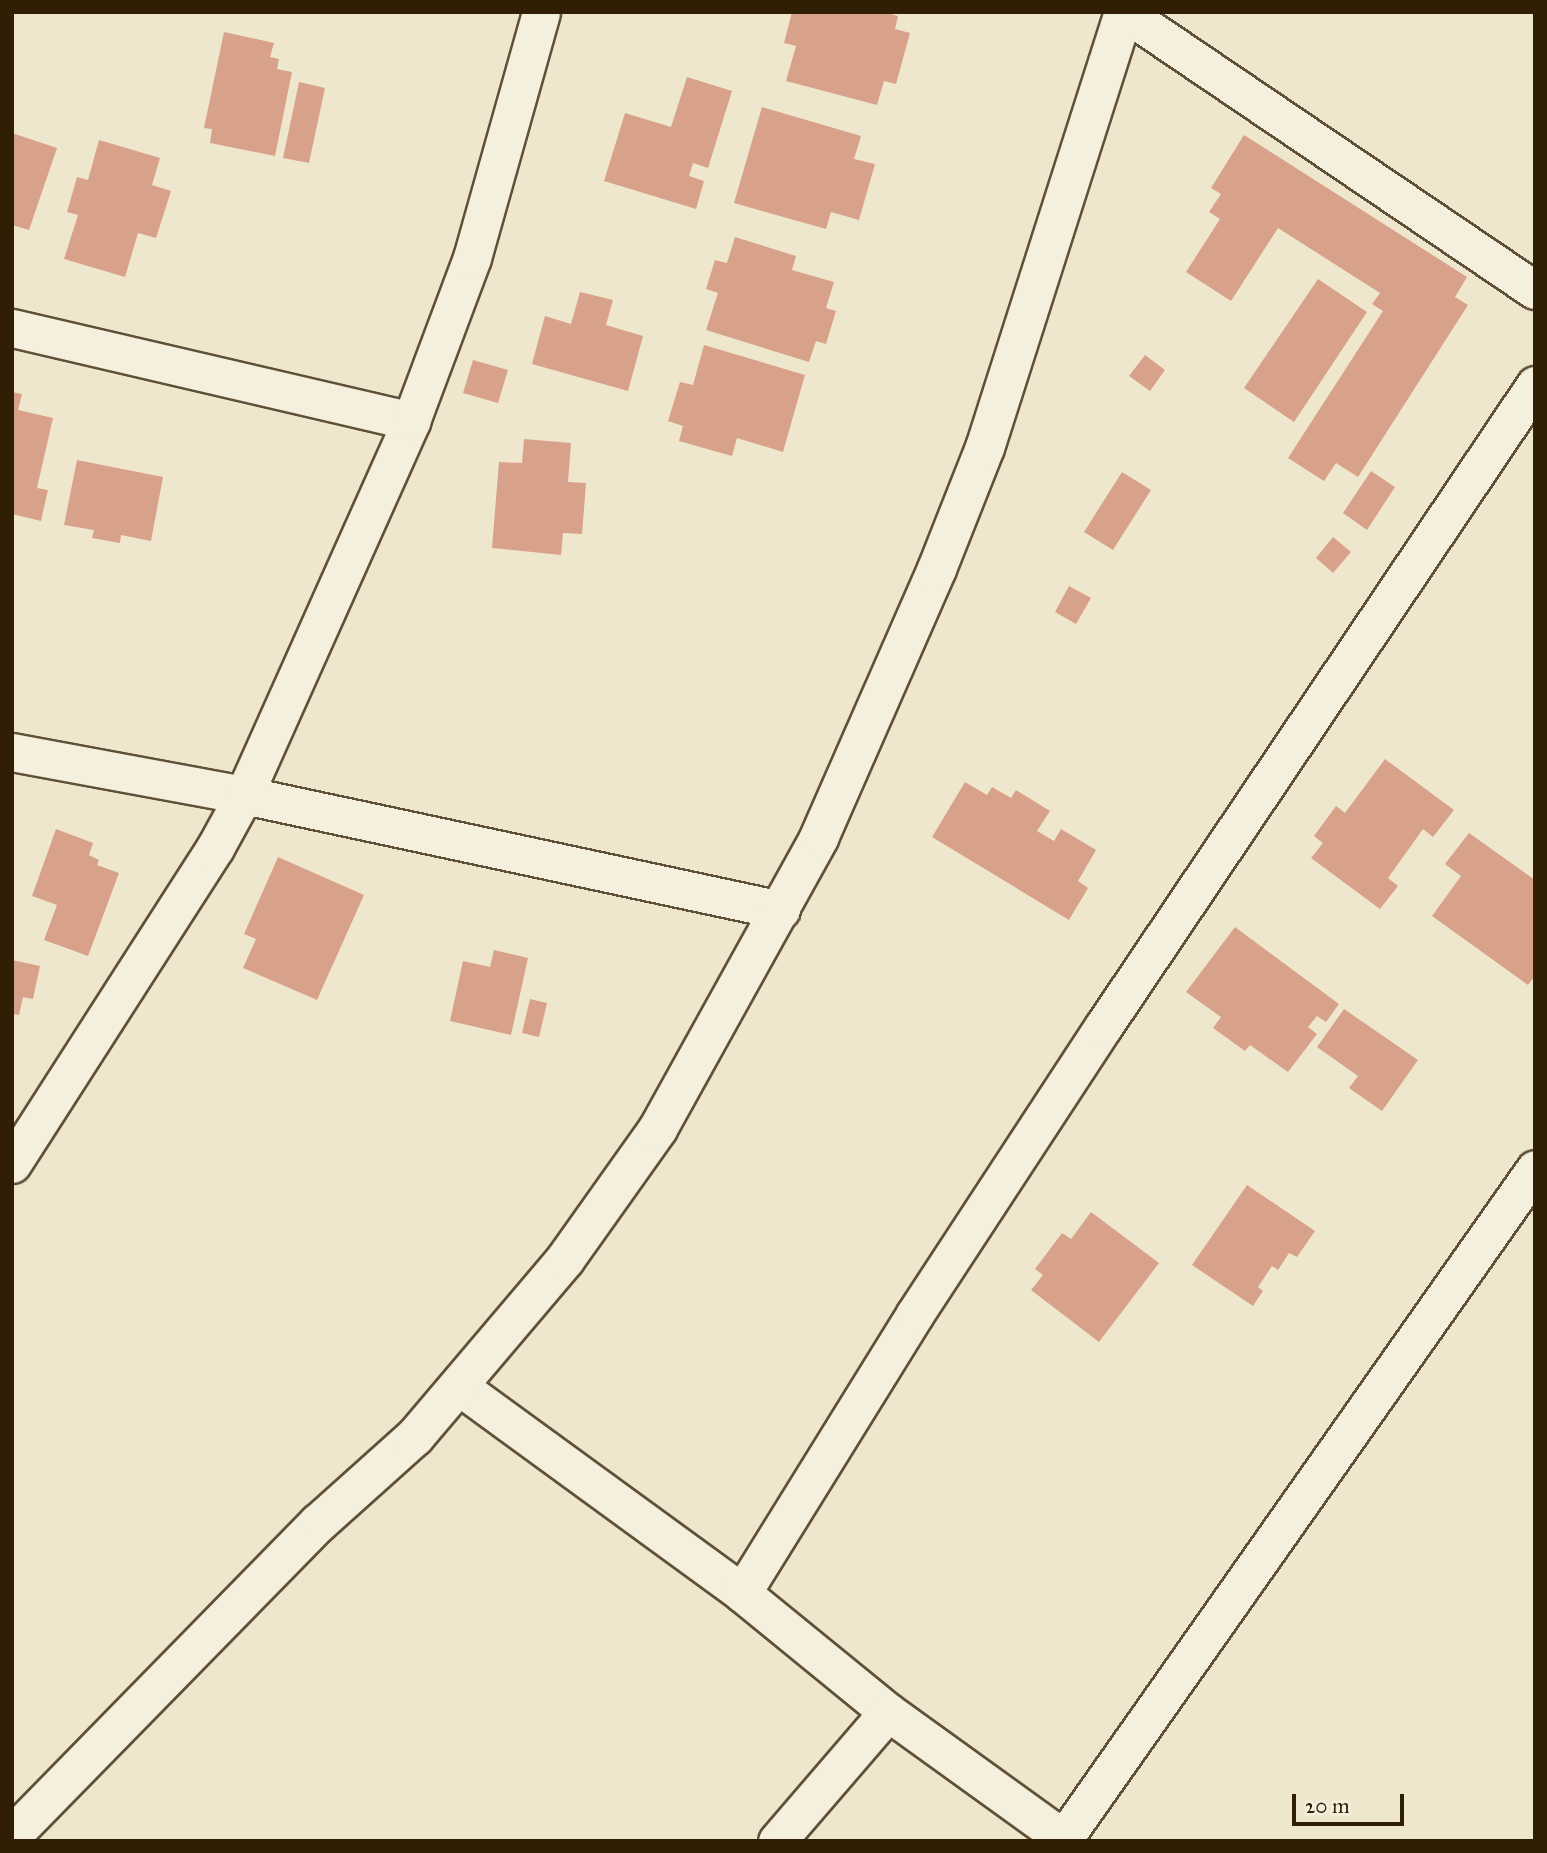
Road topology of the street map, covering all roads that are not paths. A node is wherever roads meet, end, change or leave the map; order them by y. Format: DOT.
graph roads {
  1 [pos="541,12"];
  2 [pos="1124,12"];
  3 [pos="1535,290"];
  4 [pos="12,328"];
  5 [pos="1535,386"];
  6 [pos="411,421"];
  7 [pos="12,752"];
  8 [pos="244,795"];
  9 [pos="781,910"];
  10 [pos="12,1164"];
  11 [pos="1535,1168"];
  12 [pos="460,1387"];
  13 [pos="742,1593"];
  14 [pos="888,1712"];
  15 [pos="12,1836"];
  16 [pos="1066,1840"];
  17 [pos="777,1841"];
  1 -- 6 [label="street"];
  2 -- 3 [label="street"];
  2 -- 9 [label="main road"];
  4 -- 6 [label="street"];
  5 -- 13 [label="street"];
  6 -- 8 [label="street"];
  7 -- 8 [label="street"];
  8 -- 9 [label="street"];
  8 -- 10 [label="street"];
  9 -- 12 [label="main road"];
  11 -- 16 [label="street"];
  12 -- 13 [label="street"];
  12 -- 15 [label="main road"];
  13 -- 14 [label="street"];
  14 -- 16 [label="street"];
  14 -- 17 [label="street"];
}
